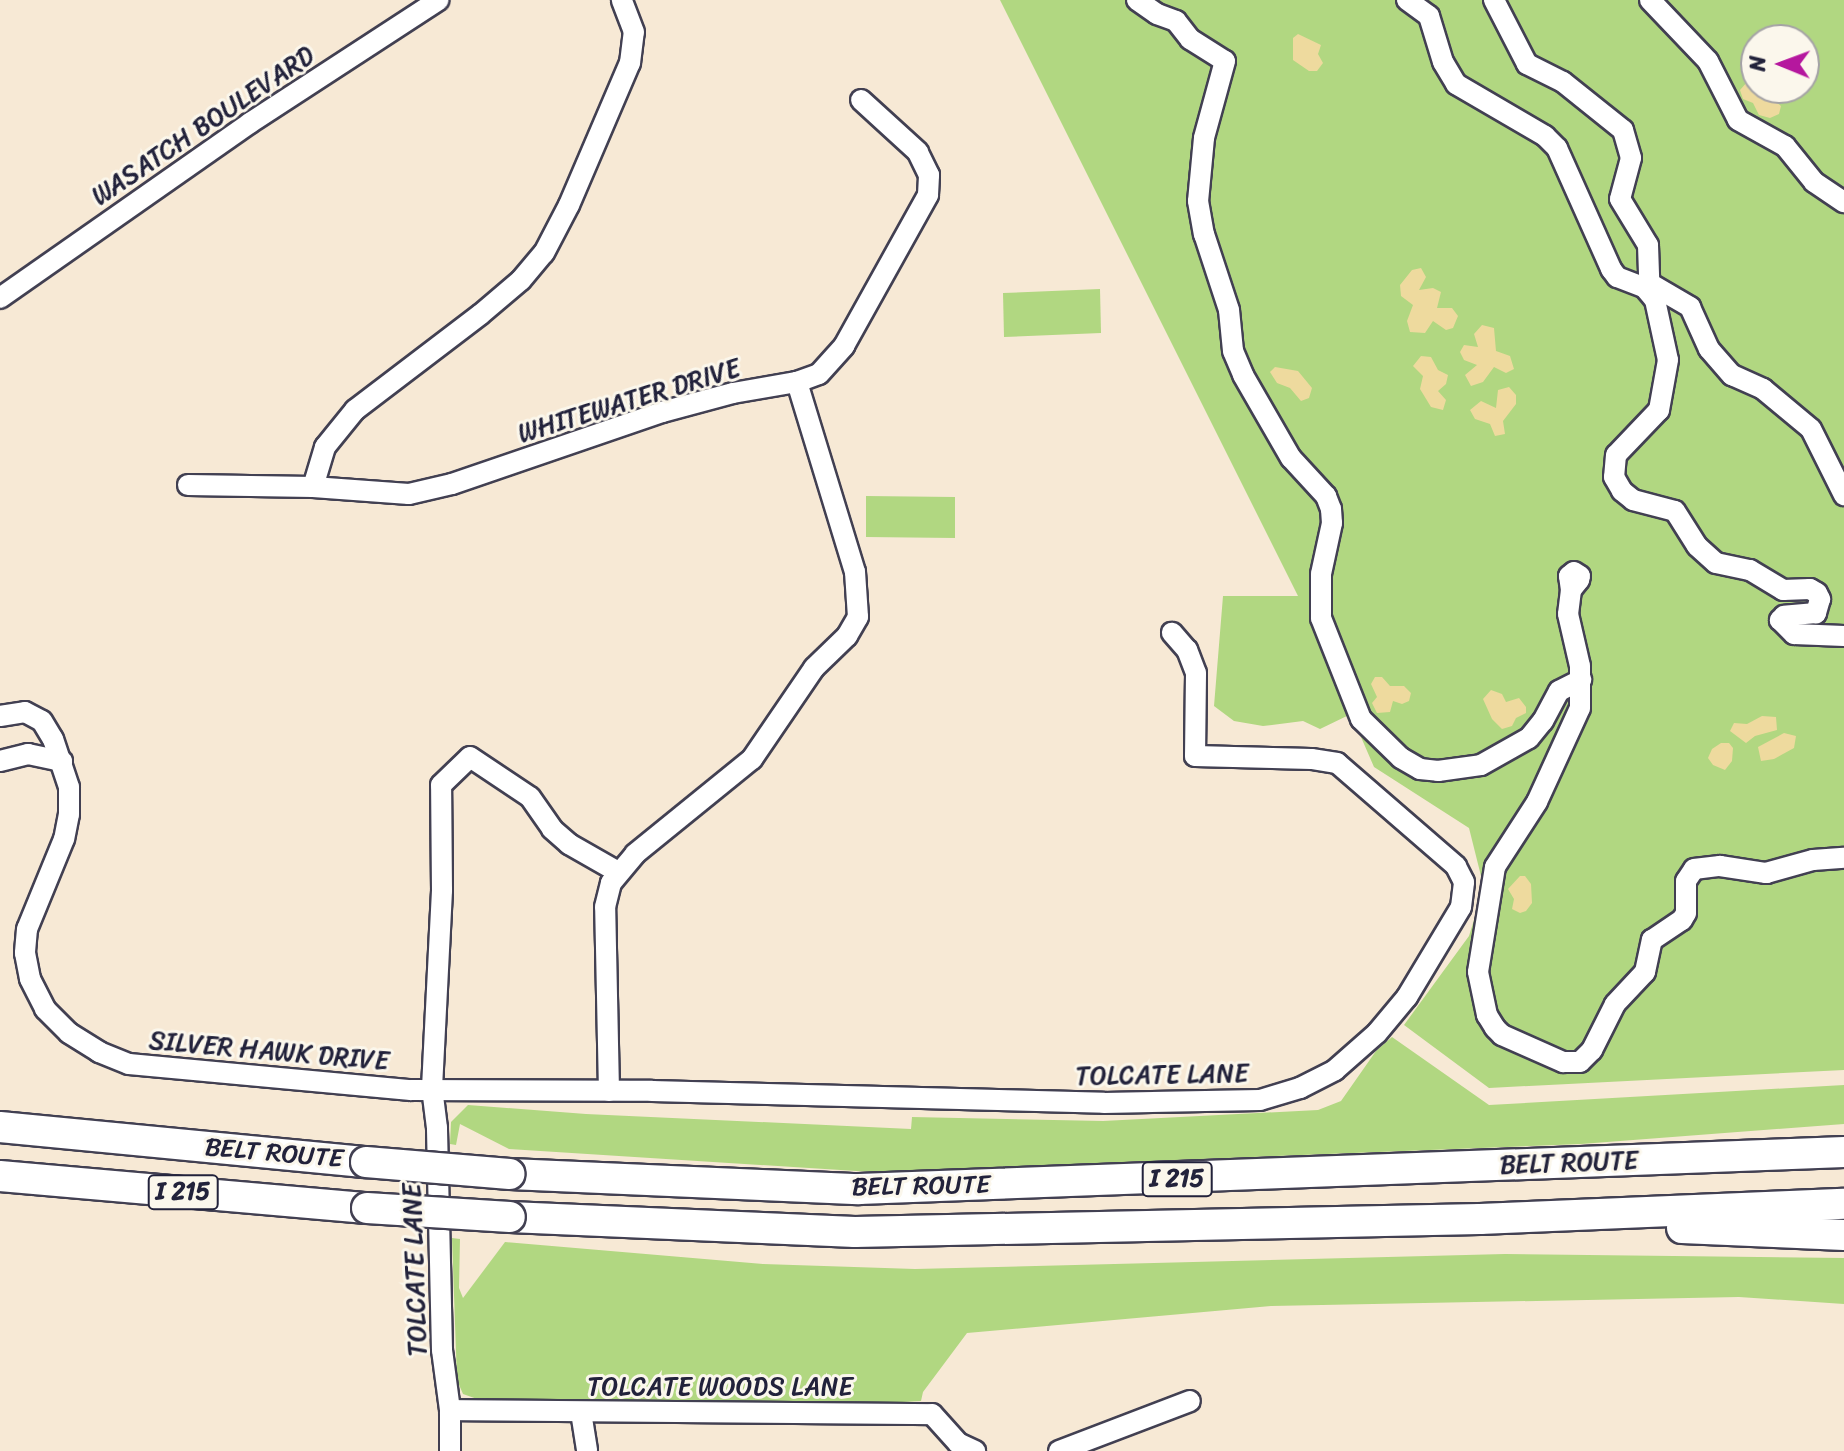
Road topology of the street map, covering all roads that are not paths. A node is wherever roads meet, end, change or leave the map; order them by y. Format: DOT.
graph roads {
  1 [pos="439,0"];
  2 [pos="622,0"];
  3 [pos="1137,0"];
  4 [pos="1407,0"];
  5 [pos="1494,0"];
  6 [pos="1650,0"];
  7 [pos="861,100"];
  8 [pos="1844,202"];
  9 [pos="0,298"];
  10 [pos="797,382"];
  11 [pos="188,485"];
  12 [pos="313,487"];
  13 [pos="1844,495"];
  14 [pos="1571,590"];
  15 [pos="1172,633"];
  16 [pos="1844,636"];
  17 [pos="1581,680"];
  18 [pos="0,716"];
  19 [pos="0,761"];
  20 [pos="62,761"];
  21 [pos="1844,858"];
  22 [pos="618,872"];
  23 [pos="432,1088"];
  24 [pos="609,1091"];
  25 [pos="0,1127"];
  26 [pos="1844,1152"];
  27 [pos="0,1176"];
  28 [pos="1844,1204"];
  29 [pos="1480,1219"];
  30 [pos="1844,1235"];
  31 [pos="1190,1401"];
  32 [pos="450,1410"];
  33 [pos="581,1412"];
  34 [pos="450,1451"];
  35 [pos="587,1451"];
  36 [pos="975,1451"];
  37 [pos="1059,1451"];
  1 -- 9 [label="street, WASATCH BOULEVARD"];
  2 -- 12 [label="street"];
  3 -- 17 [label="street"];
  4 -- 16 [label="street"];
  5 -- 13 [label="street"];
  6 -- 8 [label="street"];
  7 -- 10 [label="street, WHITEWATER DRIVE"];
  10 -- 12 [label="street, WHITEWATER DRIVE"];
  10 -- 22 [label="street"];
  11 -- 12 [label="street, WHITEWATER DRIVE"];
  14 -- 17 [label="street"];
  15 -- 24 [label="street, TOLCATE LANE"];
  17 -- 21 [label="street"];
  18 -- 20 [label="street, SILVER HAWK DRIVE"];
  19 -- 20 [label="street"];
  20 -- 23 [label="street, SILVER HAWK DRIVE"];
  22 -- 23 [label="street, TOLCATE LANE"];
  22 -- 24 [label="street"];
  23 -- 24 [label="street, TOLCATE LANE"];
  23 -- 32 [label="street, TOLCATE LANE"];
  25 -- 26 [label="highway, BELT ROUTE / I 215, bridge"];
  27 -- 29 [label="highway, BELT ROUTE / I 215, bridge"];
  28 -- 29 [label="highway, BELT ROUTE / I 215"];
  29 -- 30 [label="highway"];
  31 -- 37 [label="street"];
  32 -- 33 [label="street, TOLCATE WOODS LANE"];
  32 -- 34 [label="street, TOLCATE LANE"];
  33 -- 35 [label="street"];
  33 -- 36 [label="street, TOLCATE WOODS LANE"];
}
